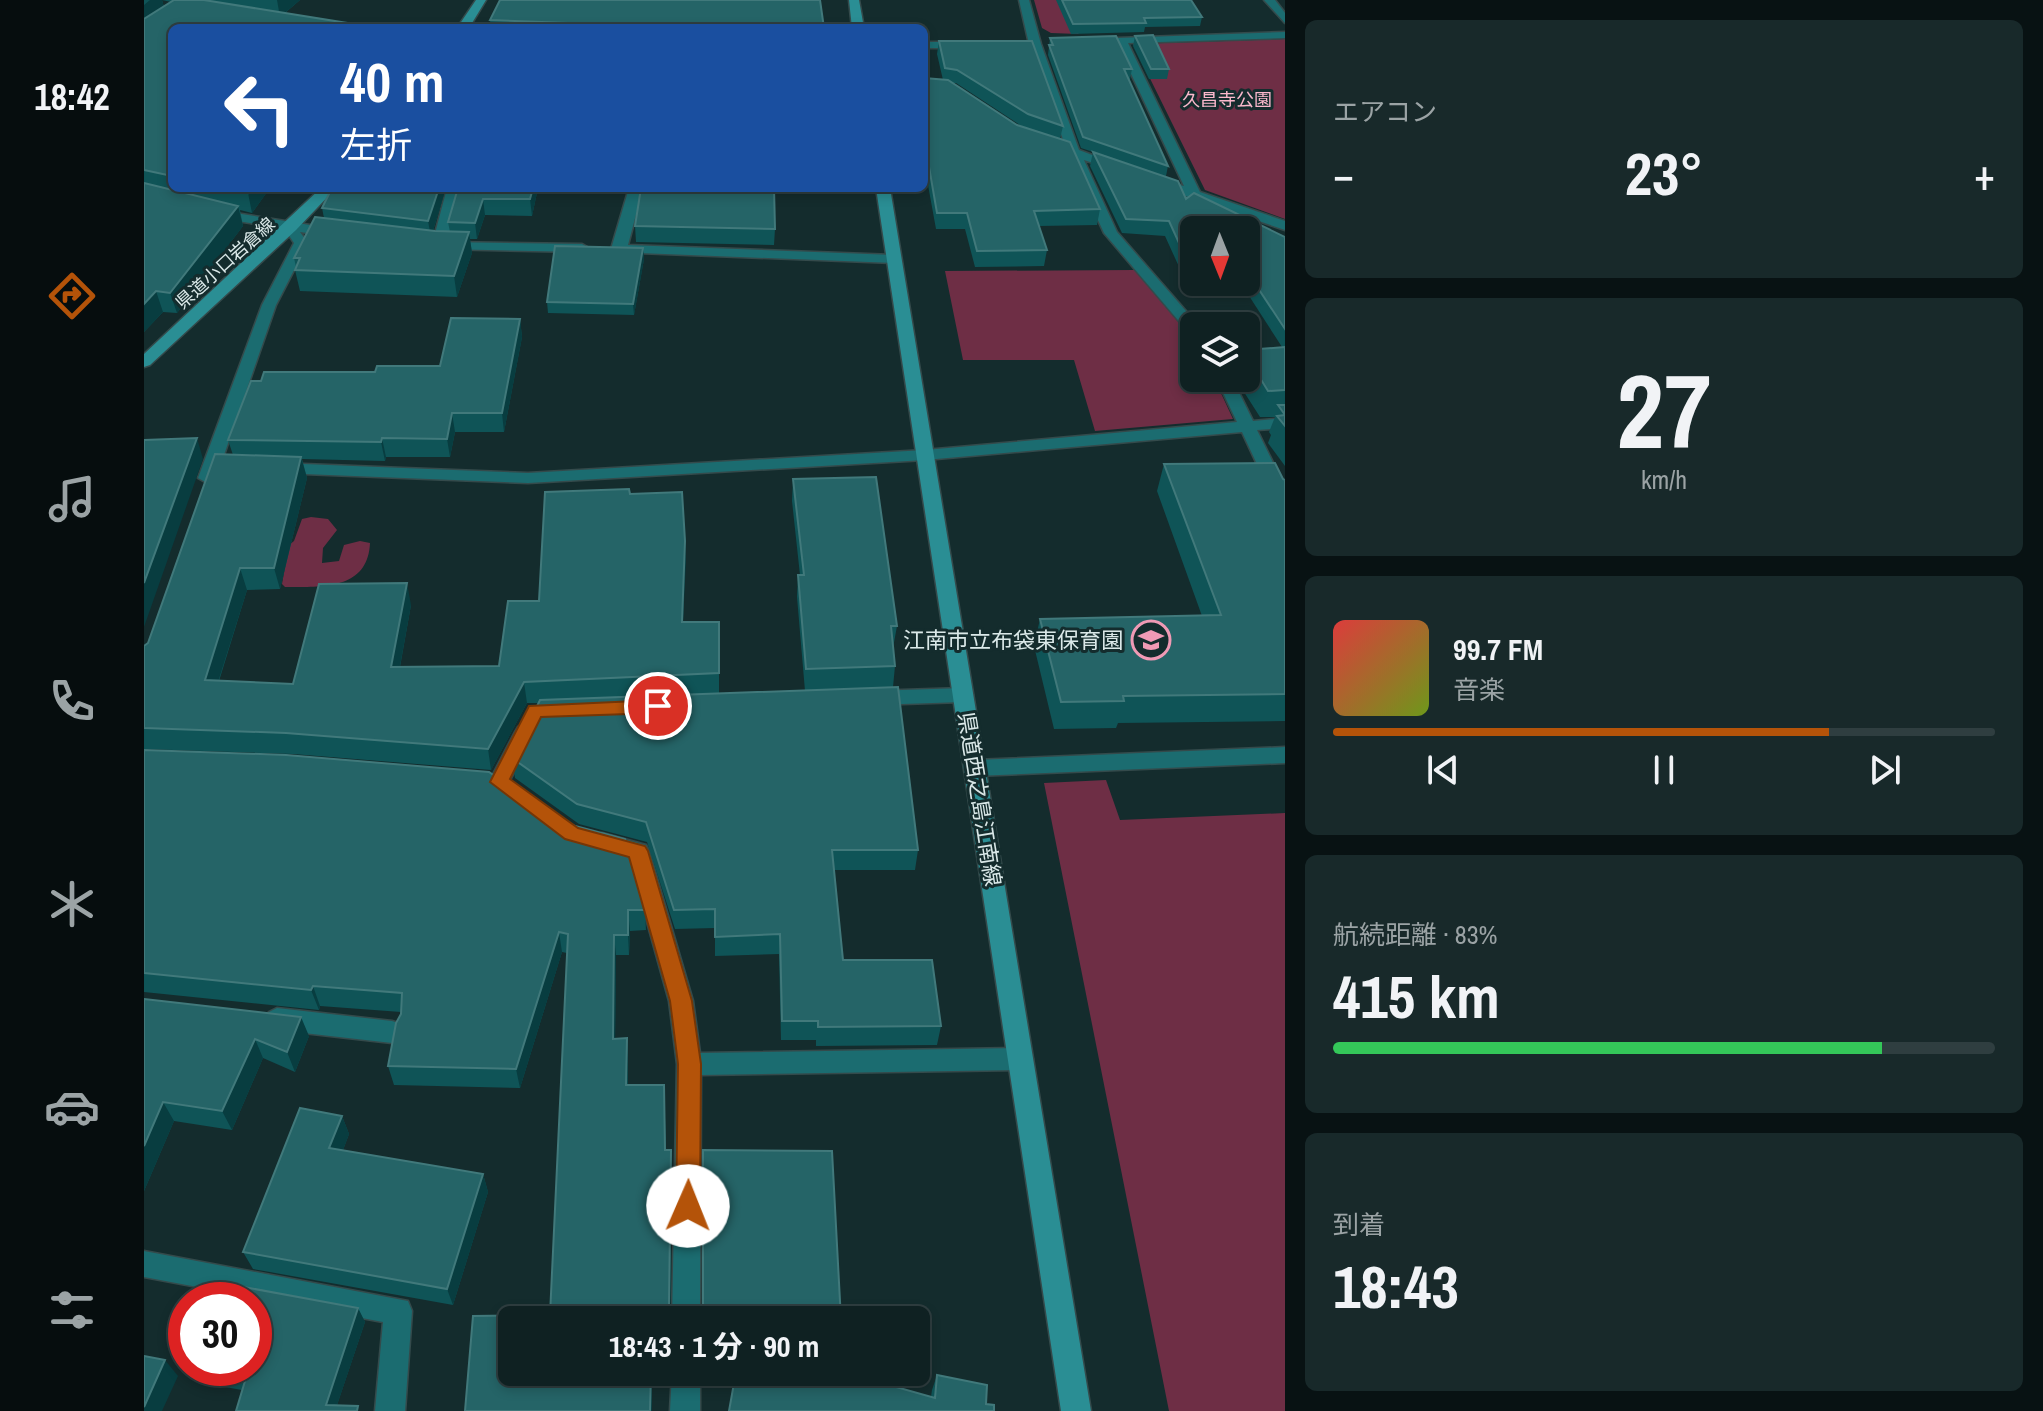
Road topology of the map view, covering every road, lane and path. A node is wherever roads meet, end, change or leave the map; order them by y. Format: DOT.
graph roads {
  1 [pos="481,0"];
  2 [pos="854,0"];
  3 [pos="1024,0"];
  4 [pos="1269,0"];
  5 [pos="1285,20"];
  6 [pos="466,24"];
  7 [pos="857,24"];
  8 [pos="1285,35"];
  9 [pos="1121,41"];
  10 [pos="1078,42"];
  11 [pos="1049,43"];
  12 [pos="972,44"];
  13 [pos="1019,44"];
  14 [pos="1035,44"];
  15 [pos="928,45"];
  16 [pos="1034,139"];
  17 [pos="1074,153"];
  18 [pos="1134,173"];
  19 [pos="1149,178"];
  20 [pos="325,192"];
  21 [pos="452,192"];
  22 [pos="634,192"];
  23 [pos="884,192"];
  24 [pos="1194,194"];
  25 [pos="203,210"];
  26 [pos="1285,226"];
  27 [pos="291,227"];
  28 [pos="355,235"];
  29 [pos="606,249"];
  30 [pos="894,259"];
  31 [pos="1180,314"];
  32 [pos="144,362"];
  33 [pos="1231,392"];
  34 [pos="1285,423"];
  35 [pos="1248,427"];
  36 [pos="925,455"];
  37 [pos="259,468"];
  38 [pos="203,491"];
  39 [pos="1285,505"];
  40 [pos="963,695"];
  41 [pos="852,699"];
  42 [pos="535,711"];
  43 [pos="1285,755"];
  44 [pos="975,768"];
  45 [pos="524,799"];
  46 [pos="585,837"];
  47 [pos="253,1016"];
  48 [pos="392,1032"];
  49 [pos="1021,1059"];
  50 [pos="689,1064"];
  51 [pos="144,1264"];
  52 [pos="686,1306"];
  53 [pos="686,1386"];
  54 [pos="390,1411"];
  55 [pos="685,1411"];
  56 [pos="1076,1411"];
  1 -- 6 [label="main road"];
  2 -- 7 [label="main road"];
  3 -- 14 [label="street"];
  4 -- 5 [label="street"];
  8 -- 9 [label="street"];
  9 -- 10 [label="street"];
  9 -- 24 [label="street"];
  11 -- 14 [label="street"];
  12 -- 15 [label="street"];
  13 -- 14 [label="street"];
  14 -- 17 [label="street"];
  16 -- 17 [label="street"];
  17 -- 18 [label="street"];
  17 -- 31 [label="street"];
  19 -- 24 [label="street"];
  20 -- 27 [label="main road, 県道小口岩倉線"];
  21 -- 29 [label="street"];
  22 -- 29 [label="street"];
  23 -- 30 [label="main road, 県道西之島江南線"];
  24 -- 26 [label="street"];
  25 -- 27 [label="street"];
  27 -- 28 [label="street"];
  27 -- 32 [label="main road, 県道小口岩倉線"];
  27 -- 38 [label="street"];
  29 -- 30 [label="street"];
  30 -- 36 [label="main road, 県道西之島江南線"];
  33 -- 35 [label="street"];
  34 -- 35 [label="street"];
  35 -- 36 [label="street"];
  35 -- 39 [label="street"];
  36 -- 37 [label="street"];
  36 -- 40 [label="main road, 県道西之島江南線"];
  40 -- 41 [label="street"];
  40 -- 44 [label="main road, 県道西之島江南線"];
  42 -- 45 [label="street"];
  43 -- 44 [label="street"];
  44 -- 49 [label="main road, 県道西之島江南線"];
  46 -- 50 [label="street"];
  47 -- 48 [label="street"];
  49 -- 50 [label="street"];
  49 -- 56 [label="main road, 県道西之島江南線"];
  50 -- 52 [label="street"];
  51 -- 54 [label="street"];
  53 -- 55 [label="street"];
}
